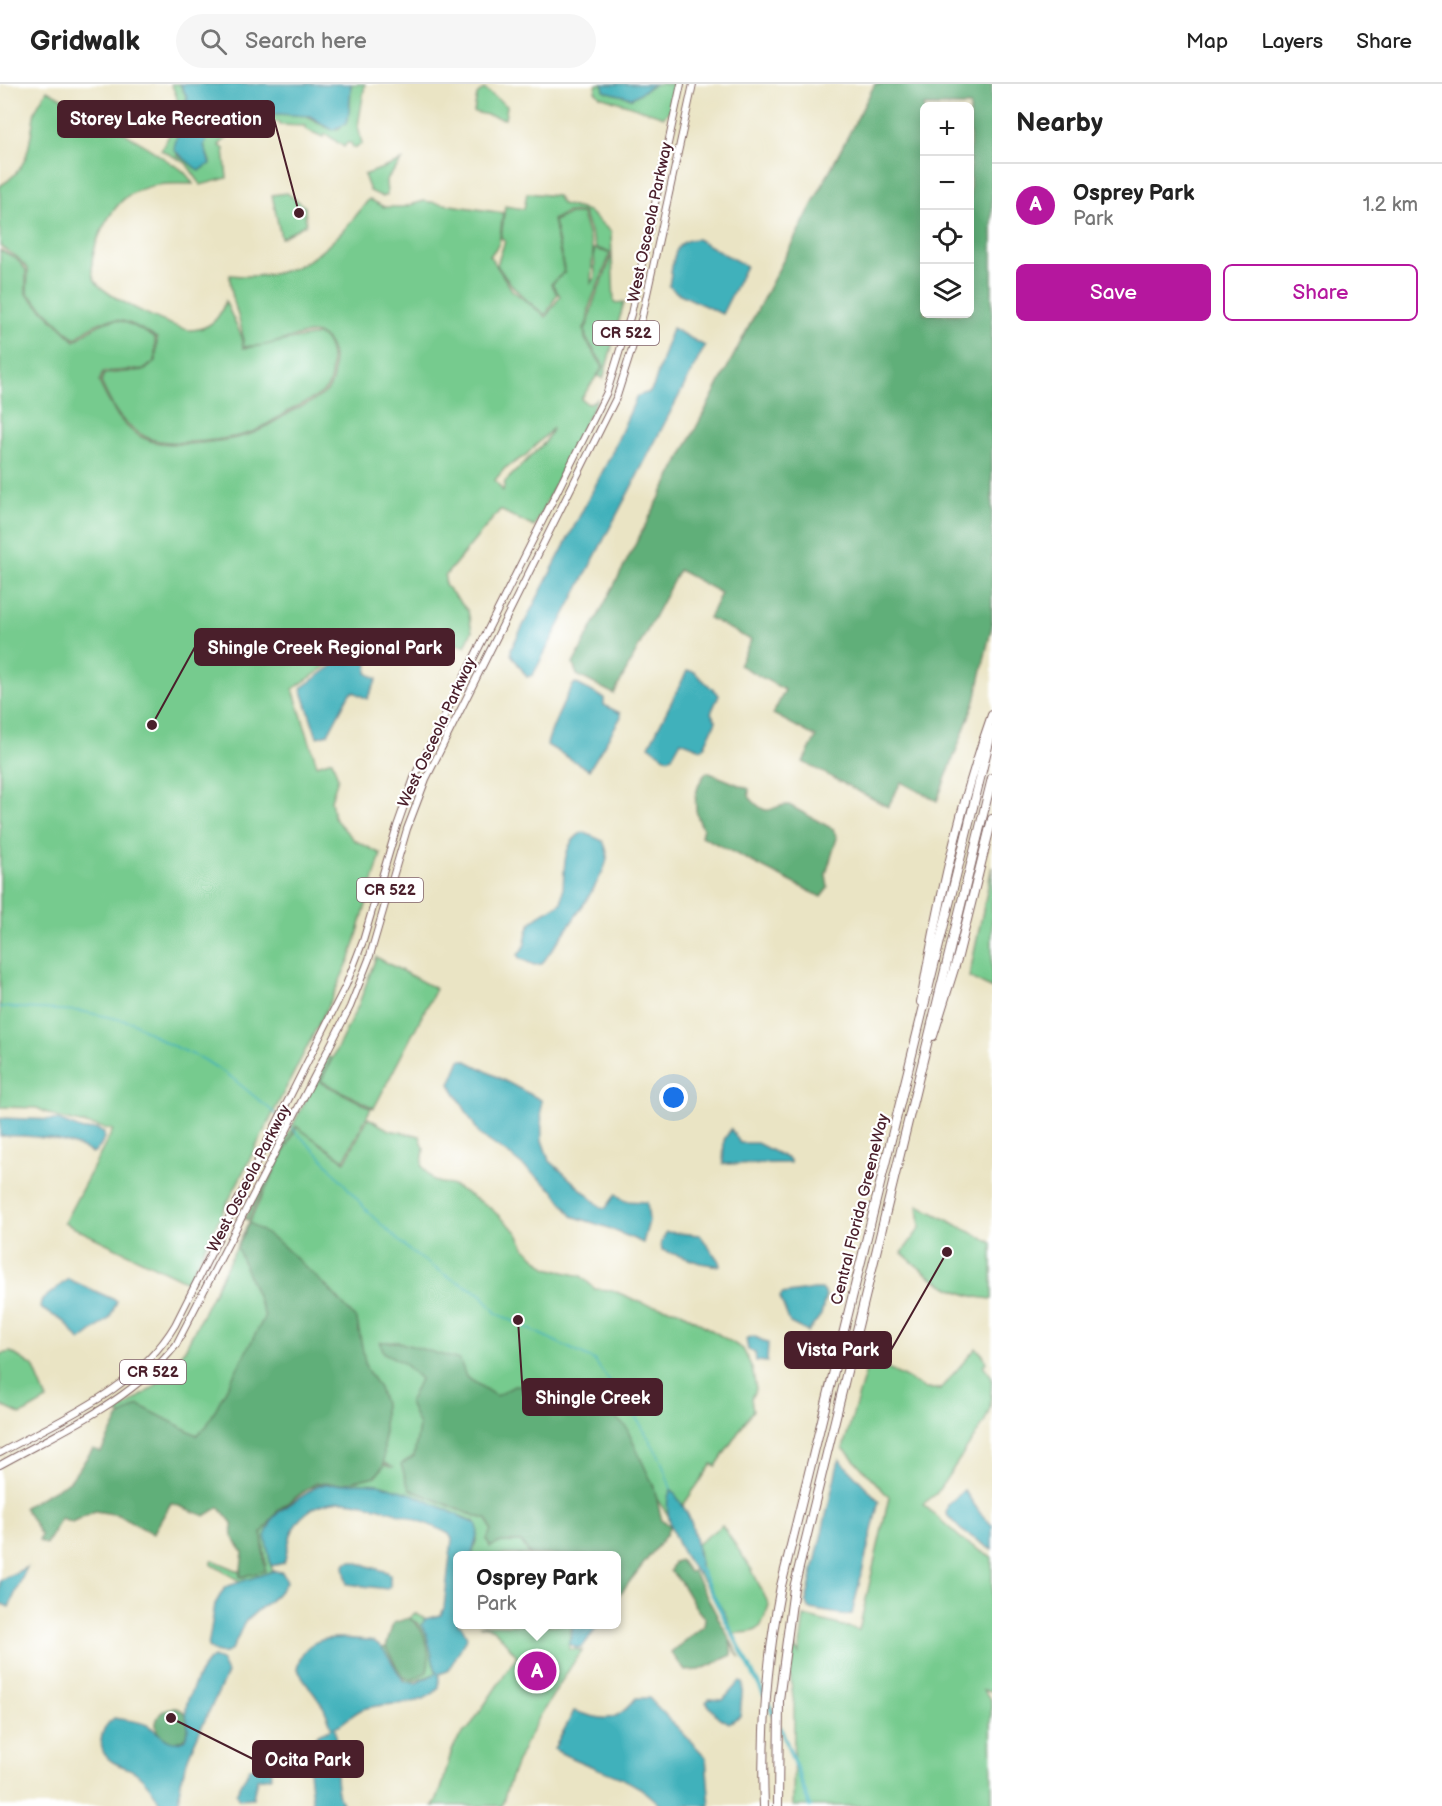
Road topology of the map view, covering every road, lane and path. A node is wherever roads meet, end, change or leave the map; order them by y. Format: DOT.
graph roads {
  1 [pos="681,84"];
  2 [pos="693,84"];
  3 [pos="992,715"];
  4 [pos="992,729"];
  5 [pos="992,778"];
  6 [pos="992,819"];
  7 [pos="911,1056"];
  8 [pos="919,1077"];
  9 [pos="0,1453"];
  10 [pos="0,1465"];
  11 [pos="764,1806"];
  12 [pos="778,1806"];
  1 -- 9 [label="main road, West Osceola Parkway / CR 522"];
  2 -- 10 [label="main road, West Osceola Parkway / CR 522"];
  3 -- 7 [label="highway"];
  4 -- 7 [label="highway, Central Florida GreeneWay"];
  5 -- 8 [label="highway, Central Florida GreeneWay"];
  6 -- 8 [label="highway"];
  7 -- 11 [label="highway, Central Florida GreeneWay"];
  8 -- 12 [label="highway, Central Florida GreeneWay"];
}
